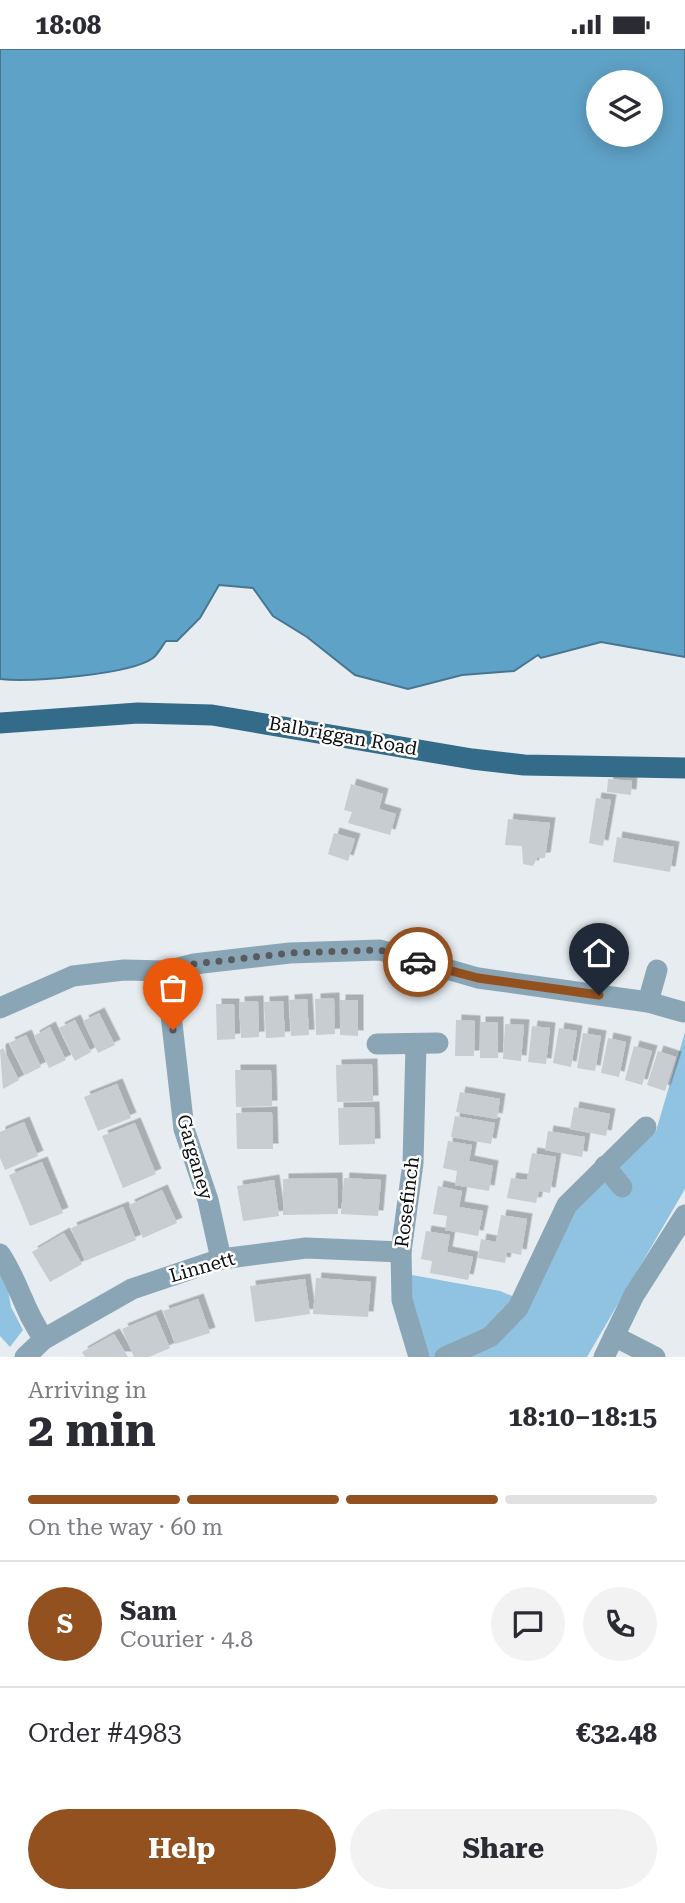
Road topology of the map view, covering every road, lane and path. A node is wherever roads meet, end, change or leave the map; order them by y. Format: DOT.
graph roads {
  1 [pos="0,723"];
  2 [pos="685,768"];
  3 [pos="657,970"];
  4 [pos="166,971"];
  5 [pos="648,1002"];
  6 [pos="0,1008"];
  7 [pos="683,1012"];
  8 [pos="377,1044"];
  9 [pos="646,1127"];
  10 [pos="604,1166"];
  11 [pos="622,1187"];
  12 [pos="685,1215"];
  13 [pos="401,1252"];
  14 [pos="0,1254"];
  15 [pos="221,1259"];
  16 [pos="614,1336"];
  17 [pos="44,1339"];
  18 [pos="25,1357"];
  19 [pos="419,1357"];
  20 [pos="446,1357"];
  21 [pos="604,1357"];
  22 [pos="655,1357"];
  1 -- 2 [label="main road, Balbriggan Road"];
  3 -- 5 [label="street"];
  4 -- 5 [label="street"];
  4 -- 6 [label="street"];
  4 -- 15 [label="street, Garganey"];
  5 -- 7 [label="street"];
  8 -- 13 [label="street, Rosefinch"];
  9 -- 10 [label="street"];
  10 -- 11 [label="street"];
  10 -- 20 [label="street"];
  12 -- 16 [label="street"];
  13 -- 15 [label="street, Linnett"];
  13 -- 19 [label="street, Rosefinch"];
  14 -- 17 [label="street"];
  15 -- 17 [label="street, Linnett"];
  16 -- 21 [label="street"];
  16 -- 22 [label="street"];
  17 -- 18 [label="street, Linnett"];
}
